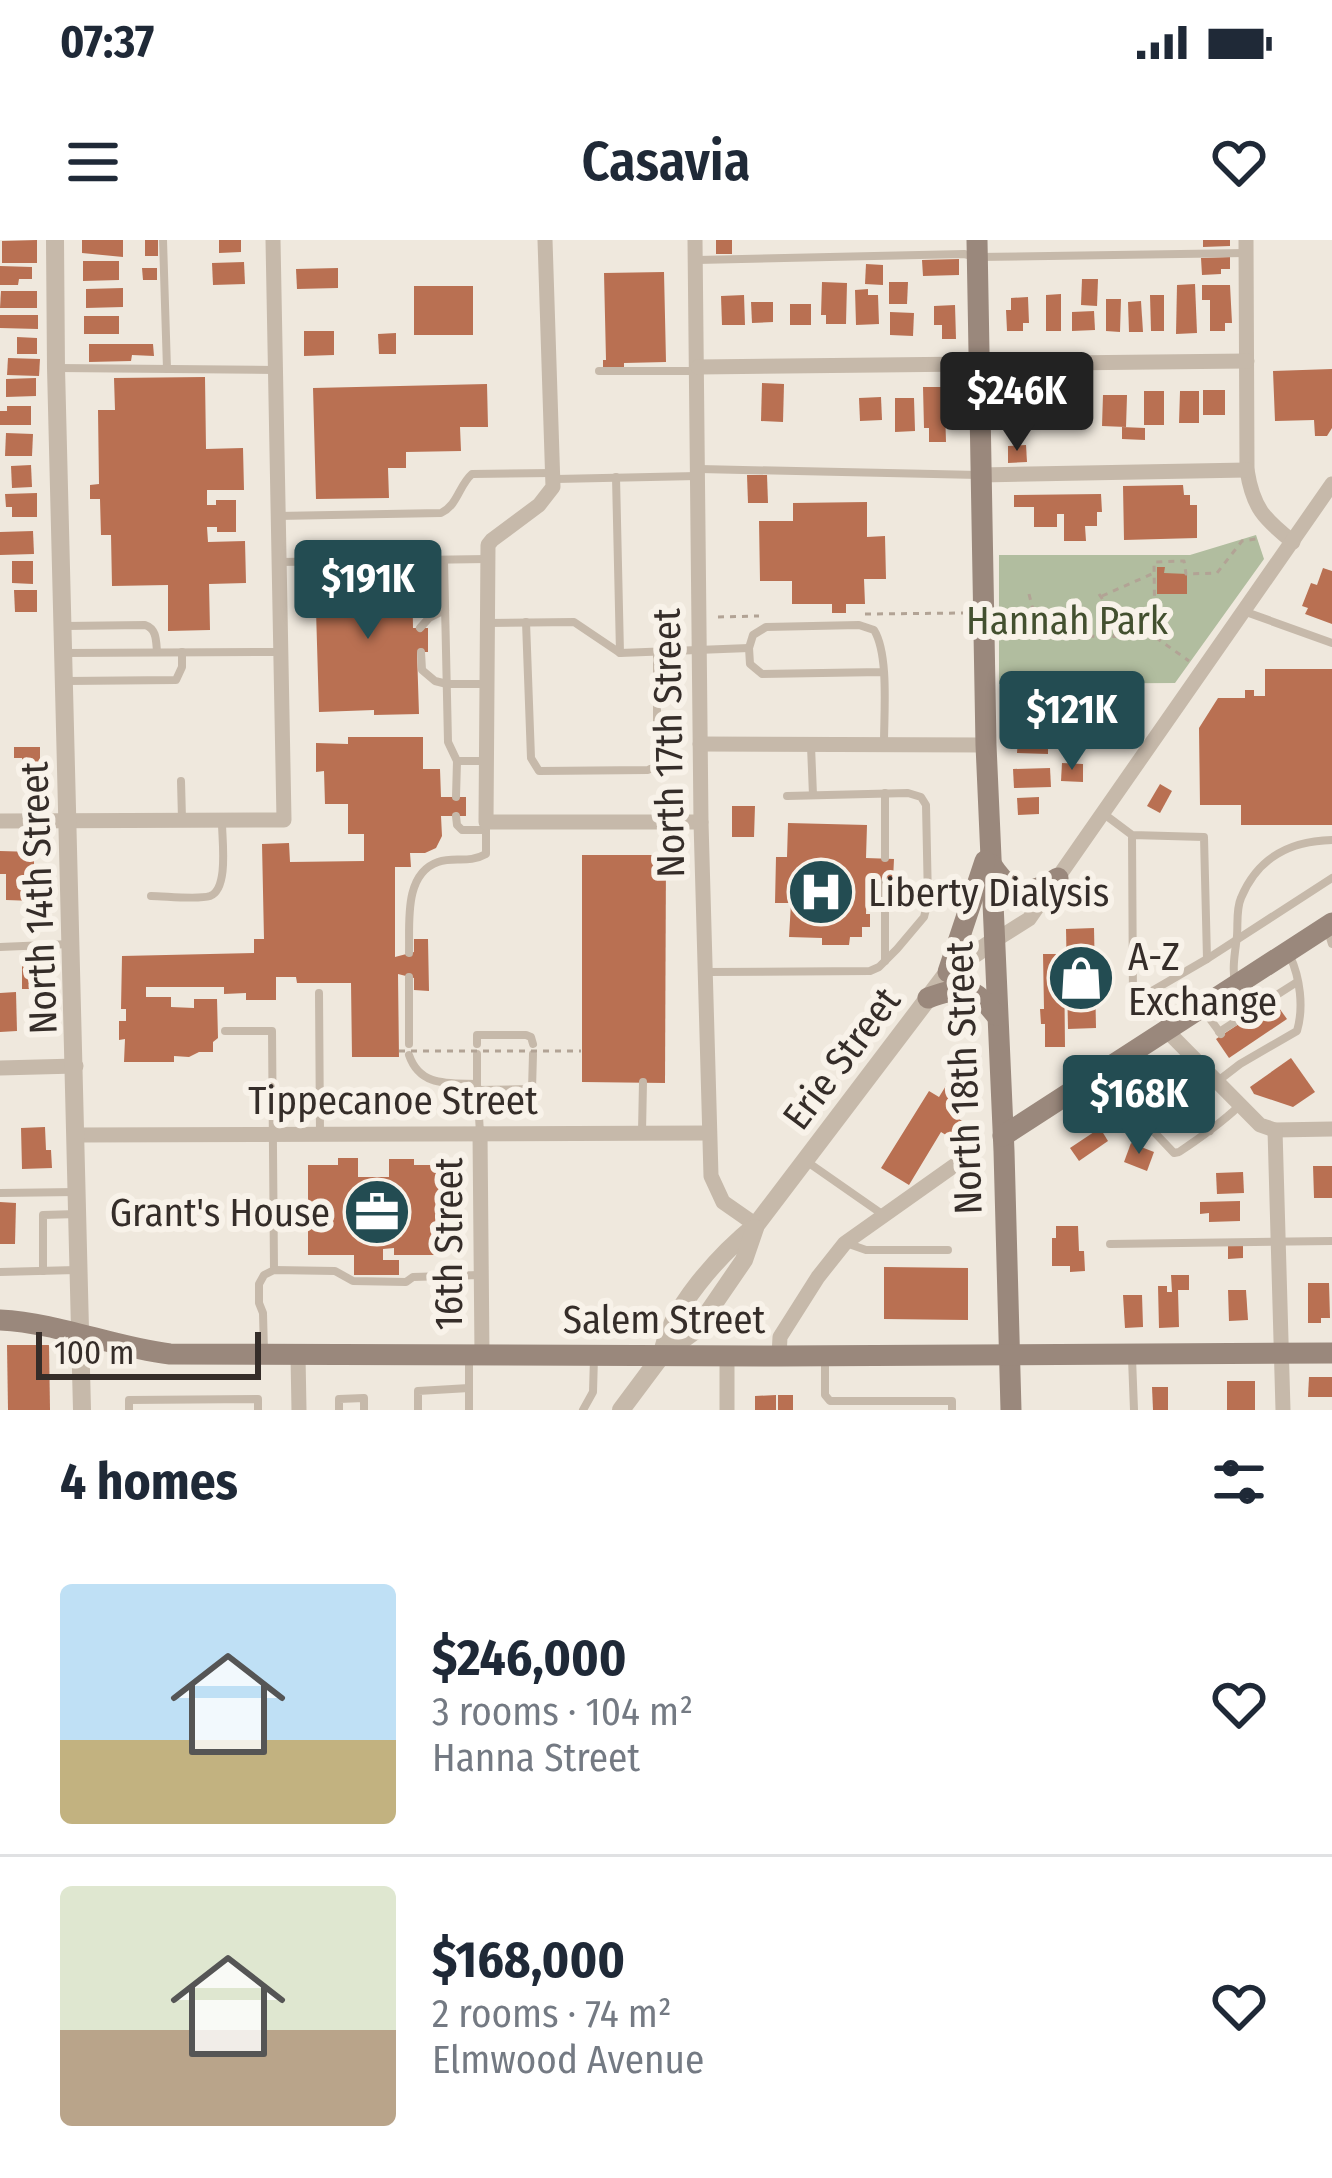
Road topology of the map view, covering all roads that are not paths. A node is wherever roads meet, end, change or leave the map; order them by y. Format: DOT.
graph roads {
  1 [pos="56,240"];
  2 [pos="163,240"];
  3 [pos="273,240"];
  4 [pos="545,240"];
  5 [pos="695,240"];
  6 [pos="1246,246"];
  7 [pos="977,248"];
  8 [pos="696,260"];
  9 [pos="1247,361"];
  10 [pos="980,363"];
  11 [pos="56,368"];
  12 [pos="167,369"];
  13 [pos="698,369"];
  14 [pos="275,370"];
  15 [pos="599,371"];
  16 [pos="1247,470"];
  17 [pos="698,472"];
  18 [pos="980,475"];
  19 [pos="553,476"];
  20 [pos="616,477"];
  21 [pos="1332,484"];
  22 [pos="278,515"];
  23 [pos="1293,542"];
  24 [pos="487,559"];
  25 [pos="444,560"];
  26 [pos="279,562"];
  27 [pos="445,610"];
  28 [pos="1244,611"];
  29 [pos="526,622"];
  30 [pos="487,623"];
  31 [pos="63,626"];
  32 [pos="420,628"];
  33 [pos="1332,643"];
  34 [pos="749,647"];
  35 [pos="700,649"];
  36 [pos="64,652"];
  37 [pos="157,652"];
  38 [pos="182,652"];
  39 [pos="281,652"];
  40 [pos="421,652"];
  41 [pos="620,653"];
  42 [pos="657,653"];
  43 [pos="882,672"];
  44 [pos="65,681"];
  45 [pos="447,683"];
  46 [pos="487,684"];
  47 [pos="700,744"];
  48 [pos="811,745"];
  49 [pos="884,745"];
  50 [pos="986,745"];
  51 [pos="457,761"];
  52 [pos="487,761"];
  53 [pos="181,781"];
  54 [pos="886,794"];
  55 [pos="813,795"];
  56 [pos="787,796"];
  57 [pos="456,797"];
  58 [pos="1103,813"];
  59 [pos="456,816"];
  60 [pos="0,821"];
  61 [pos="70,821"];
  62 [pos="182,821"];
  63 [pos="222,821"];
  64 [pos="701,822"];
  65 [pos="486,826"];
  66 [pos="1132,835"];
  67 [pos="1332,840"];
  68 [pos="991,853"];
  69 [pos="885,857"];
  70 [pos="1058,878"];
  71 [pos="1332,878"];
  72 [pos="885,880"];
  73 [pos="151,896"];
  74 [pos="1330,931"];
  75 [pos="1237,940"];
  76 [pos="994,941"];
  77 [pos="73,944"];
  78 [pos="0,947"];
  79 [pos="1288,952"];
  80 [pos="409,953"];
  81 [pos="1207,959"];
  82 [pos="885,962"];
  83 [pos="705,972"];
  84 [pos="948,972"];
  85 [pos="409,977"];
  86 [pos="1298,981"];
  87 [pos="1236,986"];
  88 [pos="320,993"];
  89 [pos="928,998"];
  90 [pos="1202,1008"];
  91 [pos="996,1015"];
  92 [pos="225,1031"];
  93 [pos="1167,1031"];
  94 [pos="1234,1054"];
  95 [pos="1240,1064"];
  96 [pos="76,1066"];
  97 [pos="0,1068"];
  98 [pos="643,1082"];
  99 [pos="1217,1082"];
  100 [pos="477,1087"];
  101 [pos="1239,1106"];
  102 [pos="1332,1129"];
  103 [pos="1275,1130"];
  104 [pos="1210,1131"];
  105 [pos="273,1133"];
  106 [pos="320,1133"];
  107 [pos="480,1133"];
  108 [pos="642,1133"];
  109 [pos="709,1133"];
  110 [pos="77,1135"];
  111 [pos="1003,1136"];
  112 [pos="964,1158"];
  113 [pos="805,1160"];
  114 [pos="79,1192"];
  115 [pos="0,1193"];
  116 [pos="79,1214"];
  117 [pos="882,1214"];
  118 [pos="756,1226"];
  119 [pos="1332,1241"];
  120 [pos="1278,1242"];
  121 [pos="845,1243"];
  122 [pos="1110,1244"];
  123 [pos="948,1250"];
  124 [pos="80,1270"];
  125 [pos="274,1270"];
  126 [pos="43,1271"];
  127 [pos="0,1272"];
  128 [pos="480,1275"];
  129 [pos="0,1320"];
  130 [pos="81,1334"];
  131 [pos="1332,1353"];
  132 [pos="264,1354"];
  133 [pos="662,1354"];
  134 [pos="1010,1354"];
  135 [pos="1132,1354"];
  136 [pos="1282,1354"];
  137 [pos="298,1355"];
  138 [pos="476,1355"];
  139 [pos="594,1355"];
  140 [pos="727,1355"];
  141 [pos="779,1356"];
  142 [pos="825,1356"];
  143 [pos="469,1388"];
  144 [pos="920,1406"];
  145 [pos="952,1406"];
  146 [pos="82,1410"];
  147 [pos="129,1410"];
  148 [pos="258,1410"];
  149 [pos="299,1410"];
  150 [pos="339,1410"];
  151 [pos="364,1410"];
  152 [pos="418,1410"];
  153 [pos="469,1410"];
  154 [pos="583,1410"];
  155 [pos="621,1410"];
  156 [pos="727,1410"];
  157 [pos="1011,1410"];
  158 [pos="1133,1410"];
  159 [pos="1283,1410"];
  1 -- 11 [label="street, North 14th Street"];
  2 -- 12 [label="lane"];
  3 -- 14 [label="street"];
  4 -- 19 [label="street"];
  5 -- 8 [label="street, North 17th Street"];
  6 -- 7 [label="lane"];
  6 -- 9 [label="street"];
  7 -- 8 [label="lane"];
  7 -- 10 [label="main road, North 18th Street"];
  8 -- 13 [label="street, North 17th Street"];
  9 -- 10 [label="street"];
  9 -- 16 [label="street"];
  10 -- 13 [label="street"];
  10 -- 18 [label="main road, North 18th Street"];
  11 -- 12 [label="lane"];
  11 -- 31 [label="street, North 14th Street"];
  12 -- 14 [label="lane"];
  13 -- 15 [label="lane"];
  13 -- 17 [label="street, North 17th Street"];
  14 -- 22 [label="street"];
  16 -- 18 [label="street"];
  16 -- 23 [label="street"];
  17 -- 18 [label="lane"];
  17 -- 20 [label="lane"];
  17 -- 35 [label="street, North 17th Street"];
  18 -- 50 [label="main road, North 18th Street"];
  19 -- 20 [label="lane"];
  19 -- 22 [label="lane"];
  19 -- 24 [label="street"];
  20 -- 41 [label="lane"];
  21 -- 23 [label="street, Erie Street"];
  22 -- 26 [label="street"];
  23 -- 28 [label="street, Erie Street"];
  24 -- 25 [label="lane"];
  24 -- 30 [label="street"];
  25 -- 26 [label="lane"];
  25 -- 27 [label="lane"];
  26 -- 39 [label="street"];
  27 -- 32 [label="lane"];
  27 -- 45 [label="lane"];
  28 -- 33 [label="lane"];
  28 -- 58 [label="street, Erie Street"];
  29 -- 30 [label="lane"];
  29 -- 41 [label="lane"];
  29 -- 42 [label="lane"];
  30 -- 46 [label="street"];
  31 -- 36 [label="street, North 14th Street"];
  31 -- 37 [label="lane"];
  34 -- 35 [label="lane"];
  34 -- 43 [label="lane"];
  34 -- 43 [label="lane"];
  35 -- 42 [label="lane"];
  35 -- 47 [label="street, North 17th Street"];
  36 -- 37 [label="lane"];
  36 -- 44 [label="street, North 14th Street"];
  37 -- 38 [label="lane"];
  38 -- 39 [label="lane"];
  38 -- 44 [label="lane"];
  39 -- 63 [label="street"];
  40 -- 45 [label="lane"];
  41 -- 42 [label="lane"];
  43 -- 49 [label="lane"];
  44 -- 61 [label="street, North 14th Street"];
  45 -- 46 [label="lane"];
  45 -- 51 [label="lane"];
  46 -- 52 [label="street"];
  47 -- 48 [label="street"];
  47 -- 64 [label="street, North 17th Street"];
  48 -- 49 [label="street"];
  48 -- 55 [label="lane"];
  49 -- 50 [label="street"];
  50 -- 68 [label="main road, North 18th Street"];
  51 -- 52 [label="lane"];
  51 -- 57 [label="lane"];
  52 -- 65 [label="street"];
  53 -- 62 [label="lane"];
  54 -- 55 [label="lane"];
  54 -- 69 [label="lane"];
  54 -- 82 [label="lane"];
  55 -- 56 [label="lane"];
  58 -- 66 [label="lane"];
  58 -- 70 [label="street, Erie Street"];
  59 -- 65 [label="lane"];
  60 -- 61 [label="street"];
  61 -- 62 [label="street"];
  61 -- 77 [label="street, North 14th Street"];
  62 -- 63 [label="street"];
  63 -- 73 [label="lane"];
  64 -- 65 [label="street"];
  64 -- 83 [label="street, North 17th Street"];
  65 -- 80 [label="lane"];
  66 -- 81 [label="lane"];
  66 -- 81 [label="lane"];
  67 -- 75 [label="lane"];
  68 -- 70 [label="main road"];
  68 -- 76 [label="main road, North 18th Street"];
  68 -- 84 [label="main road"];
  70 -- 76 [label="street, Erie Street"];
  71 -- 75 [label="lane"];
  72 -- 82 [label="lane"];
  74 -- 79 [label="main road"];
  75 -- 81 [label="lane"];
  75 -- 87 [label="lane"];
  76 -- 84 [label="street, Erie Street"];
  76 -- 91 [label="main road, North 18th Street"];
  77 -- 78 [label="lane"];
  77 -- 96 [label="street, North 14th Street"];
  79 -- 86 [label="lane"];
  79 -- 87 [label="main road"];
  82 -- 83 [label="lane"];
  83 -- 109 [label="street, North 17th Street"];
  84 -- 89 [label="street, Erie Street"];
  85 -- 100 [label="lane"];
  86 -- 90 [label="lane"];
  86 -- 95 [label="lane"];
  87 -- 90 [label="main road"];
  88 -- 106 [label="lane"];
  89 -- 91 [label="main road"];
  89 -- 113 [label="street, Erie Street"];
  90 -- 93 [label="main road"];
  91 -- 111 [label="main road, North 18th Street"];
  92 -- 105 [label="lane"];
  93 -- 99 [label="street"];
  93 -- 111 [label="main road"];
  94 -- 95 [label="lane"];
  95 -- 99 [label="lane"];
  96 -- 97 [label="street"];
  96 -- 110 [label="street, North 14th Street"];
  98 -- 108 [label="lane"];
  99 -- 101 [label="street"];
  100 -- 100 [label="lane"];
  100 -- 107 [label="lane"];
  101 -- 103 [label="street"];
  101 -- 104 [label="lane"];
  102 -- 103 [label="street"];
  103 -- 120 [label="street"];
  104 -- 104 [label="lane"];
  105 -- 106 [label="street, Tippecanoe Street"];
  105 -- 110 [label="street, Tippecanoe Street"];
  105 -- 125 [label="lane"];
  106 -- 107 [label="street, Tippecanoe Street"];
  107 -- 108 [label="street, Tippecanoe Street"];
  107 -- 128 [label="street, 16th Street"];
  108 -- 109 [label="street, Tippecanoe Street"];
  109 -- 118 [label="street, North 17th Street"];
  110 -- 114 [label="street, North 14th Street"];
  111 -- 134 [label="main road, North 18th Street"];
  112 -- 117 [label="street"];
  113 -- 117 [label="lane"];
  113 -- 118 [label="street, Erie Street"];
  114 -- 115 [label="lane"];
  114 -- 116 [label="street, North 14th Street"];
  116 -- 124 [label="street, North 14th Street"];
  116 -- 126 [label="lane"];
  117 -- 121 [label="street"];
  118 -- 133 [label="street, Erie Street"];
  119 -- 120 [label="lane"];
  120 -- 122 [label="lane"];
  120 -- 136 [label="street"];
  121 -- 123 [label="lane"];
  121 -- 141 [label="street"];
  124 -- 126 [label="lane"];
  124 -- 130 [label="street, North 14th Street"];
  125 -- 128 [label="lane"];
  125 -- 132 [label="lane"];
  126 -- 127 [label="lane"];
  128 -- 138 [label="street, 16th Street"];
  129 -- 130 [label="main road, Salem Street"];
  130 -- 132 [label="main road, Salem Street"];
  130 -- 146 [label="street, North 14th Street"];
  131 -- 136 [label="main road, Salem Street"];
  132 -- 137 [label="main road, Salem Street"];
  133 -- 139 [label="main road, Salem Street"];
  133 -- 140 [label="main road, Salem Street"];
  133 -- 155 [label="street, Erie Street"];
  134 -- 135 [label="main road, Salem Street"];
  134 -- 142 [label="main road, Salem Street"];
  134 -- 157 [label="main road, North 18th Street"];
  135 -- 136 [label="main road, Salem Street"];
  135 -- 158 [label="lane"];
  136 -- 159 [label="street"];
  137 -- 138 [label="main road, Salem Street"];
  137 -- 149 [label="street"];
  138 -- 139 [label="main road, Salem Street"];
  138 -- 143 [label="lane"];
  139 -- 154 [label="lane"];
  140 -- 141 [label="main road, Salem Street"];
  140 -- 156 [label="street"];
  141 -- 142 [label="main road, Salem Street"];
  142 -- 144 [label="lane"];
  143 -- 152 [label="lane"];
  143 -- 153 [label="lane"];
  144 -- 145 [label="lane"];
  147 -- 148 [label="lane"];
  150 -- 151 [label="lane"];
}
